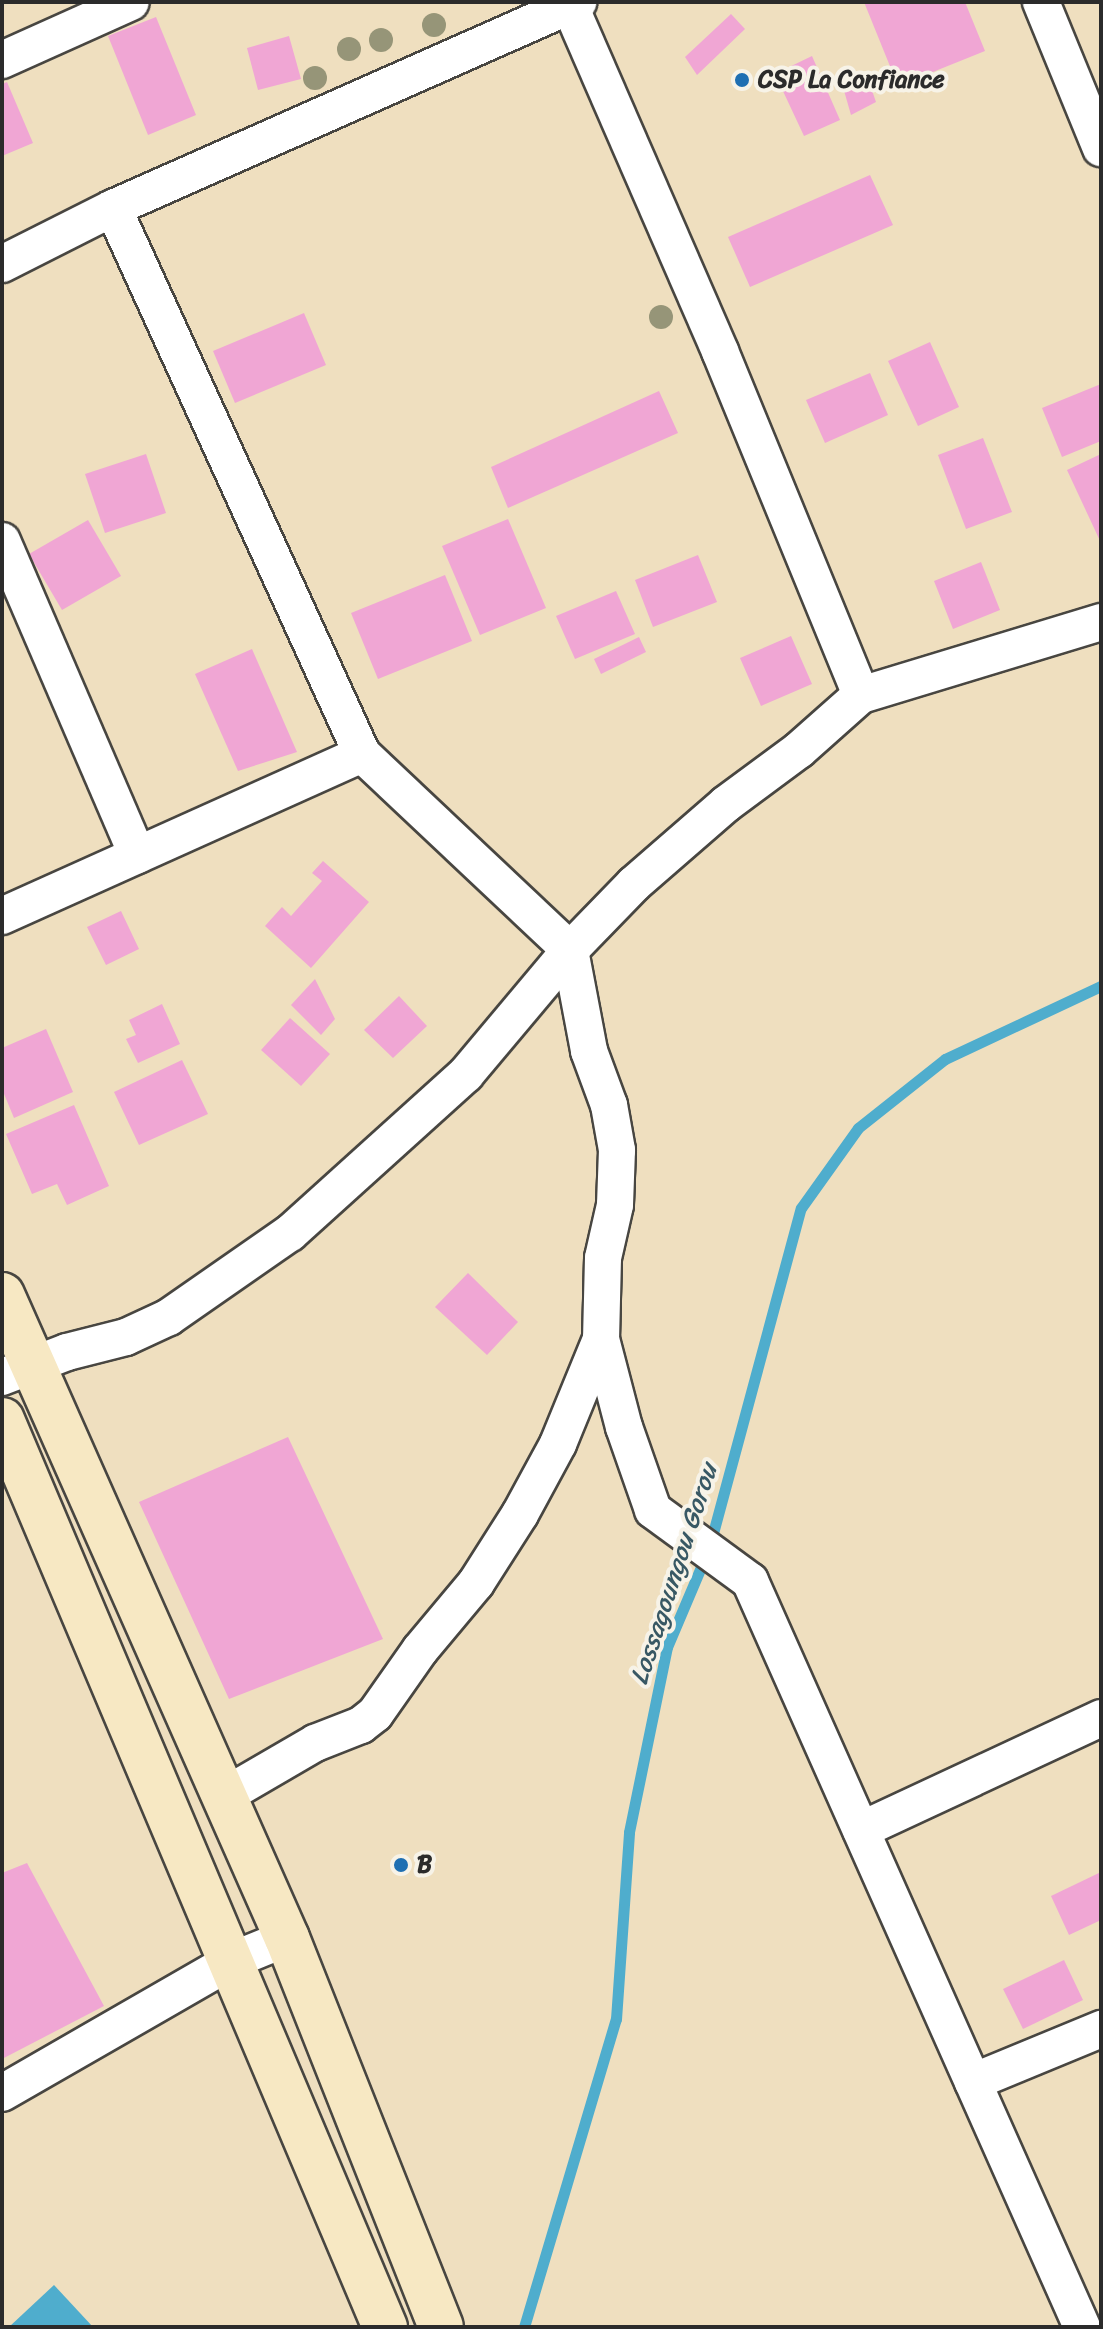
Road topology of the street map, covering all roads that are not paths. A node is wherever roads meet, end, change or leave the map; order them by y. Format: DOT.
graph roads {
  1 [pos="131,2"];
  2 [pos="1041,2"];
  3 [pos="572,4"];
  4 [pos="2,60"];
  5 [pos="1101,148"];
  6 [pos="113,208"];
  7 [pos="2,264"];
  8 [pos="2,541"];
  9 [pos="1101,622"];
  10 [pos="861,695"];
  11 [pos="362,754"];
  12 [pos="137,855"];
  13 [pos="2,916"];
  14 [pos="570,950"];
  15 [pos="2,1295"];
  16 [pos="601,1339"];
  17 [pos="18,1371"];
  18 [pos="2,1420"];
  19 [pos="1101,1718"];
  20 [pos="224,1796"];
  21 [pos="861,1830"];
  22 [pos="287,1938"];
  23 [pos="233,1960"];
  24 [pos="1101,2029"];
  25 [pos="973,2082"];
  26 [pos="2,2093"];
  27 [pos="1081,2321"];
  28 [pos="385,2327"];
  29 [pos="441,2327"];
  1 -- 4 [label="street"];
  2 -- 5 [label="street"];
  3 -- 6 [label="street"];
  3 -- 10 [label="street"];
  6 -- 7 [label="street"];
  6 -- 11 [label="street"];
  8 -- 12 [label="street"];
  9 -- 10 [label="street"];
  10 -- 14 [label="street"];
  11 -- 12 [label="street"];
  11 -- 14 [label="street"];
  12 -- 13 [label="street"];
  14 -- 16 [label="street"];
  14 -- 17 [label="street"];
  15 -- 17 [label="main road"];
  16 -- 20 [label="street"];
  16 -- 21 [label="street"];
  17 -- 20 [label="main road"];
  18 -- 23 [label="main road"];
  19 -- 21 [label="street"];
  20 -- 22 [label="main road"];
  21 -- 25 [label="street"];
  22 -- 23 [label="street"];
  22 -- 29 [label="main road"];
  23 -- 26 [label="street"];
  23 -- 28 [label="main road"];
  24 -- 25 [label="street"];
  25 -- 27 [label="street"];
}
